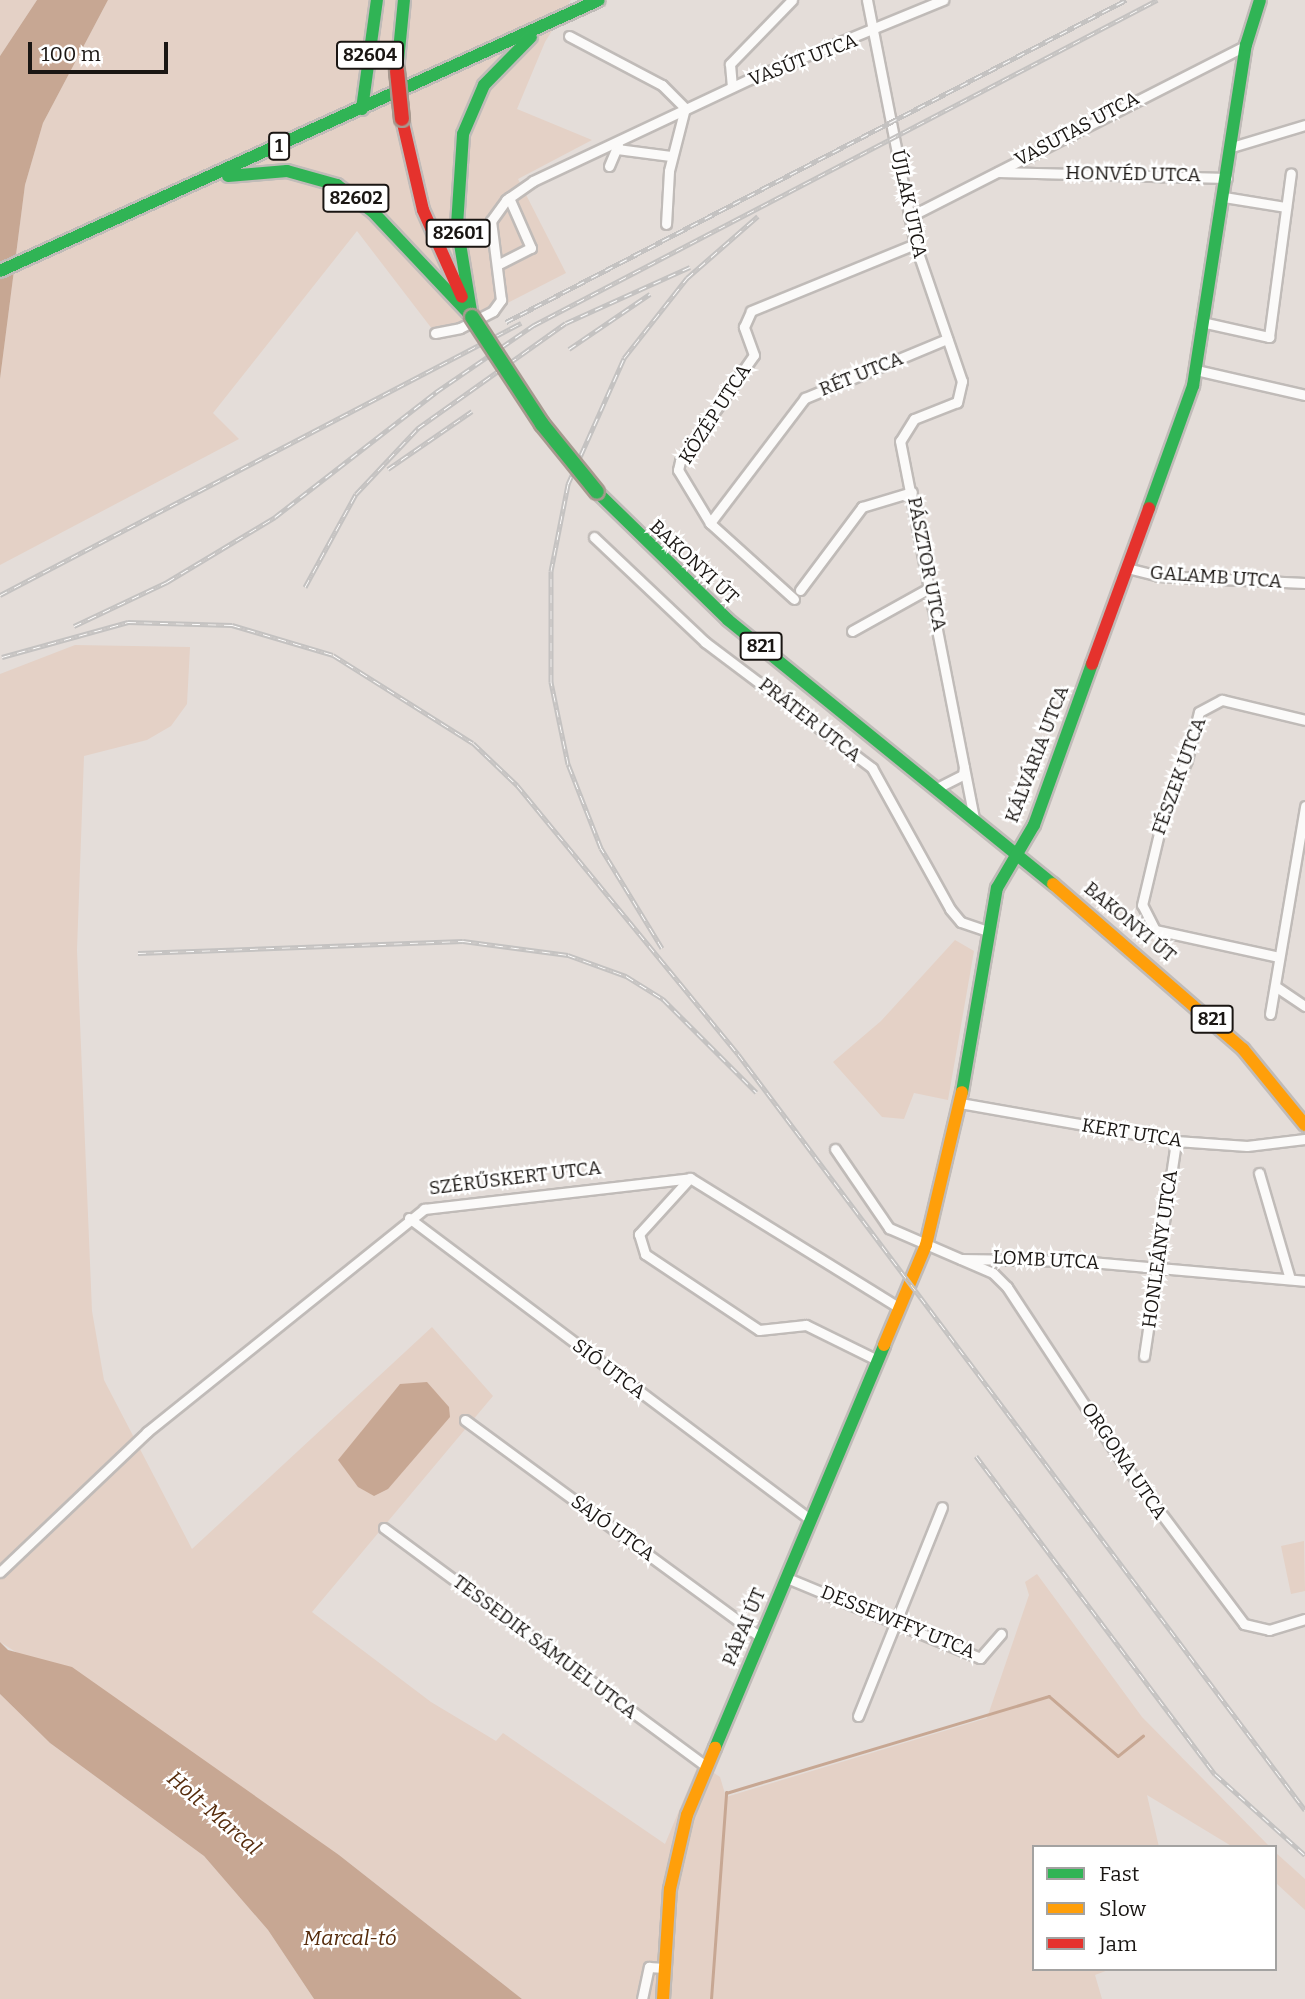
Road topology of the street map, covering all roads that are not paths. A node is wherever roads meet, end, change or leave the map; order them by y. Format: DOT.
graph roads {
  1 [pos="377,0"];
  2 [pos="404,0"];
  3 [pos="576,0"];
  4 [pos="599,0"];
  5 [pos="792,0"];
  6 [pos="867,0"];
  7 [pos="943,0"];
  8 [pos="1260,0"];
  9 [pos="559,18"];
  10 [pos="874,33"];
  11 [pos="569,36"];
  12 [pos="1246,45"];
  13 [pos="732,87"];
  14 [pos="685,108"];
  15 [pos="362,109"];
  16 [pos="1305,125"];
  17 [pos="621,137"];
  18 [pos="1232,147"];
  19 [pos="617,149"];
  20 [pos="671,156"];
  21 [pos="609,166"];
  22 [pos="996,172"];
  23 [pos="1291,173"];
  24 [pos="1227,178"];
  25 [pos="197,183"];
  26 [pos="1224,197"];
  27 [pos="509,198"];
  28 [pos="1286,207"];
  29 [pos="909,217"];
  30 [pos="666,224"];
  31 [pos="915,244"];
  32 [pos="497,265"];
  33 [pos="0,271"];
  34 [pos="472,317"];
  35 [pos="1206,323"];
  36 [pos="435,333"];
  37 [pos="947,339"];
  38 [pos="1196,370"];
  39 [pos="1305,395"];
  40 [pos="957,402"];
  41 [pos="912,492"];
  42 [pos="710,523"];
  43 [pos="594,537"];
  44 [pos="1127,568"];
  45 [pos="1305,583"];
  46 [pos="931,587"];
  47 [pos="800,590"];
  48 [pos="794,599"];
  49 [pos="852,631"];
  50 [pos="1305,720"];
  51 [pos="966,758"];
  52 [pos="935,789"];
  53 [pos="1305,809"];
  54 [pos="974,824"];
  55 [pos="1014,855"];
  56 [pos="987,931"];
  57 [pos="1279,957"];
  58 [pos="1275,986"];
  59 [pos="1305,1006"];
  60 [pos="1270,1014"];
  61 [pos="960,1103"];
  62 [pos="1305,1125"];
  63 [pos="1305,1139"];
  64 [pos="1176,1141"];
  65 [pos="835,1149"];
  66 [pos="1259,1173"];
  67 [pos="690,1178"];
  68 [pos="409,1217"];
  69 [pos="926,1245"];
  70 [pos="959,1259"];
  71 [pos="1158,1267"];
  72 [pos="1290,1279"];
  73 [pos="1305,1281"];
  74 [pos="911,1284"];
  75 [pos="897,1307"];
  76 [pos="1144,1356"];
  77 [pos="877,1360"];
  78 [pos="465,1420"];
  79 [pos="942,1507"];
  80 [pos="811,1520"];
  81 [pos="384,1528"];
  82 [pos="0,1572"];
  83 [pos="787,1578"];
  84 [pos="1305,1619"];
  85 [pos="897,1623"];
  86 [pos="1001,1634"];
  87 [pos="760,1637"];
  88 [pos="858,1716"];
  89 [pos="706,1766"];
  90 [pos="664,1968"];
  91 [pos="642,1999"];
  92 [pos="663,1999"];
  1 -- 15 [label="main road, 82604"];
  2 -- 34 [label="main road, BAKONYI ÚT / 821, bridge"];
  3 -- 9 [label="main road"];
  4 -- 9 [label="main road, 1"];
  5 -- 13 [label="street"];
  6 -- 10 [label="street, ÚJLAK UTCA"];
  7 -- 10 [label="street, VASÚT UTCA"];
  8 -- 12 [label="main road, KÁLVÁRIA UTCA"];
  9 -- 15 [label="main road, 1"];
  9 -- 34 [label="main road, 82601"];
  10 -- 13 [label="street, VASÚT UTCA"];
  10 -- 29 [label="street, ÚJLAK UTCA"];
  11 -- 14 [label="street"];
  12 -- 18 [label="main road, KÁLVÁRIA UTCA"];
  12 -- 22 [label="street, VASUTAS UTCA"];
  13 -- 14 [label="street, VASÚT UTCA"];
  14 -- 17 [label="street, VASÚT UTCA"];
  14 -- 20 [label="street"];
  15 -- 25 [label="main road, 1"];
  16 -- 18 [label="street"];
  17 -- 19 [label="street"];
  17 -- 27 [label="street, VASÚT UTCA"];
  18 -- 24 [label="main road, KÁLVÁRIA UTCA"];
  19 -- 20 [label="street"];
  19 -- 21 [label="street"];
  20 -- 30 [label="street"];
  22 -- 24 [label="street, HONVÉD UTCA"];
  22 -- 29 [label="street, VASUTAS UTCA"];
  23 -- 28 [label="street"];
  24 -- 26 [label="main road, KÁLVÁRIA UTCA"];
  25 -- 33 [label="main road, 1"];
  25 -- 34 [label="main road, 82602"];
  26 -- 28 [label="street"];
  26 -- 35 [label="main road, KÁLVÁRIA UTCA"];
  27 -- 32 [label="street"];
  27 -- 32 [label="street"];
  28 -- 35 [label="street"];
  29 -- 31 [label="street, ÚJLAK UTCA"];
  31 -- 37 [label="street, ÚJLAK UTCA"];
  31 -- 42 [label="street, KÖZÉP UTCA"];
  32 -- 36 [label="street"];
  34 -- 52 [label="main road, BAKONYI ÚT / 821, bridge"];
  35 -- 38 [label="main road, KÁLVÁRIA UTCA"];
  37 -- 40 [label="street, ÚJLAK UTCA"];
  37 -- 42 [label="street, RÉT UTCA"];
  38 -- 39 [label="street"];
  38 -- 44 [label="main road, KÁLVÁRIA UTCA"];
  40 -- 41 [label="street, PÁSZTOR UTCA"];
  41 -- 46 [label="street, PÁSZTOR UTCA"];
  41 -- 47 [label="street"];
  42 -- 48 [label="street"];
  43 -- 56 [label="street, PRÁTER UTCA"];
  44 -- 45 [label="street, GALAMB UTCA"];
  44 -- 55 [label="main road, KÁLVÁRIA UTCA"];
  46 -- 49 [label="street"];
  46 -- 51 [label="street, PÁSZTOR UTCA"];
  50 -- 57 [label="street, FÉSZEK UTCA"];
  51 -- 52 [label="street"];
  51 -- 54 [label="street, PÁSZTOR UTCA"];
  52 -- 54 [label="main road, BAKONYI ÚT / 821"];
  53 -- 57 [label="street"];
  54 -- 55 [label="main road, BAKONYI ÚT / 821"];
  55 -- 56 [label="main road, KÁLVÁRIA UTCA"];
  55 -- 62 [label="main road, BAKONYI ÚT / 821"];
  56 -- 61 [label="main road, KÁLVÁRIA UTCA"];
  57 -- 58 [label="street"];
  58 -- 59 [label="street"];
  58 -- 60 [label="street"];
  61 -- 64 [label="street, KERT UTCA"];
  61 -- 69 [label="main road, KÁLVÁRIA UTCA"];
  63 -- 64 [label="street, KERT UTCA"];
  64 -- 71 [label="street, HONLEÁNY UTCA"];
  65 -- 69 [label="street, LOMB UTCA"];
  66 -- 72 [label="street"];
  67 -- 68 [label="street, SZÉRŰSKERT UTCA"];
  67 -- 75 [label="street"];
  67 -- 77 [label="street"];
  68 -- 80 [label="street, SIÓ UTCA"];
  68 -- 82 [label="street, SZÉRŰSKERT UTCA"];
  69 -- 70 [label="street, LOMB UTCA"];
  69 -- 74 [label="main road, KÁLVÁRIA UTCA"];
  70 -- 71 [label="street, LOMB UTCA"];
  70 -- 84 [label="street, ORGONA UTCA"];
  71 -- 72 [label="street, LOMB UTCA"];
  71 -- 76 [label="street, HONLEÁNY UTCA"];
  72 -- 73 [label="street, LOMB UTCA"];
  74 -- 75 [label="main road, PÁPAI ÚT"];
  75 -- 77 [label="main road, PÁPAI ÚT"];
  77 -- 80 [label="main road, PÁPAI ÚT"];
  78 -- 87 [label="street, SAJÓ UTCA"];
  79 -- 85 [label="street"];
  80 -- 83 [label="main road, PÁPAI ÚT"];
  81 -- 89 [label="street, TESSEDIK SÁMUEL UTCA"];
  83 -- 85 [label="street, DESSEWFFY UTCA"];
  83 -- 87 [label="main road, PÁPAI ÚT"];
  85 -- 86 [label="street, DESSEWFFY UTCA"];
  85 -- 88 [label="street"];
  87 -- 89 [label="main road, PÁPAI ÚT"];
  89 -- 90 [label="main road, PÁPAI ÚT"];
  90 -- 91 [label="street"];
  90 -- 92 [label="main road, PÁPAI ÚT"];
}
